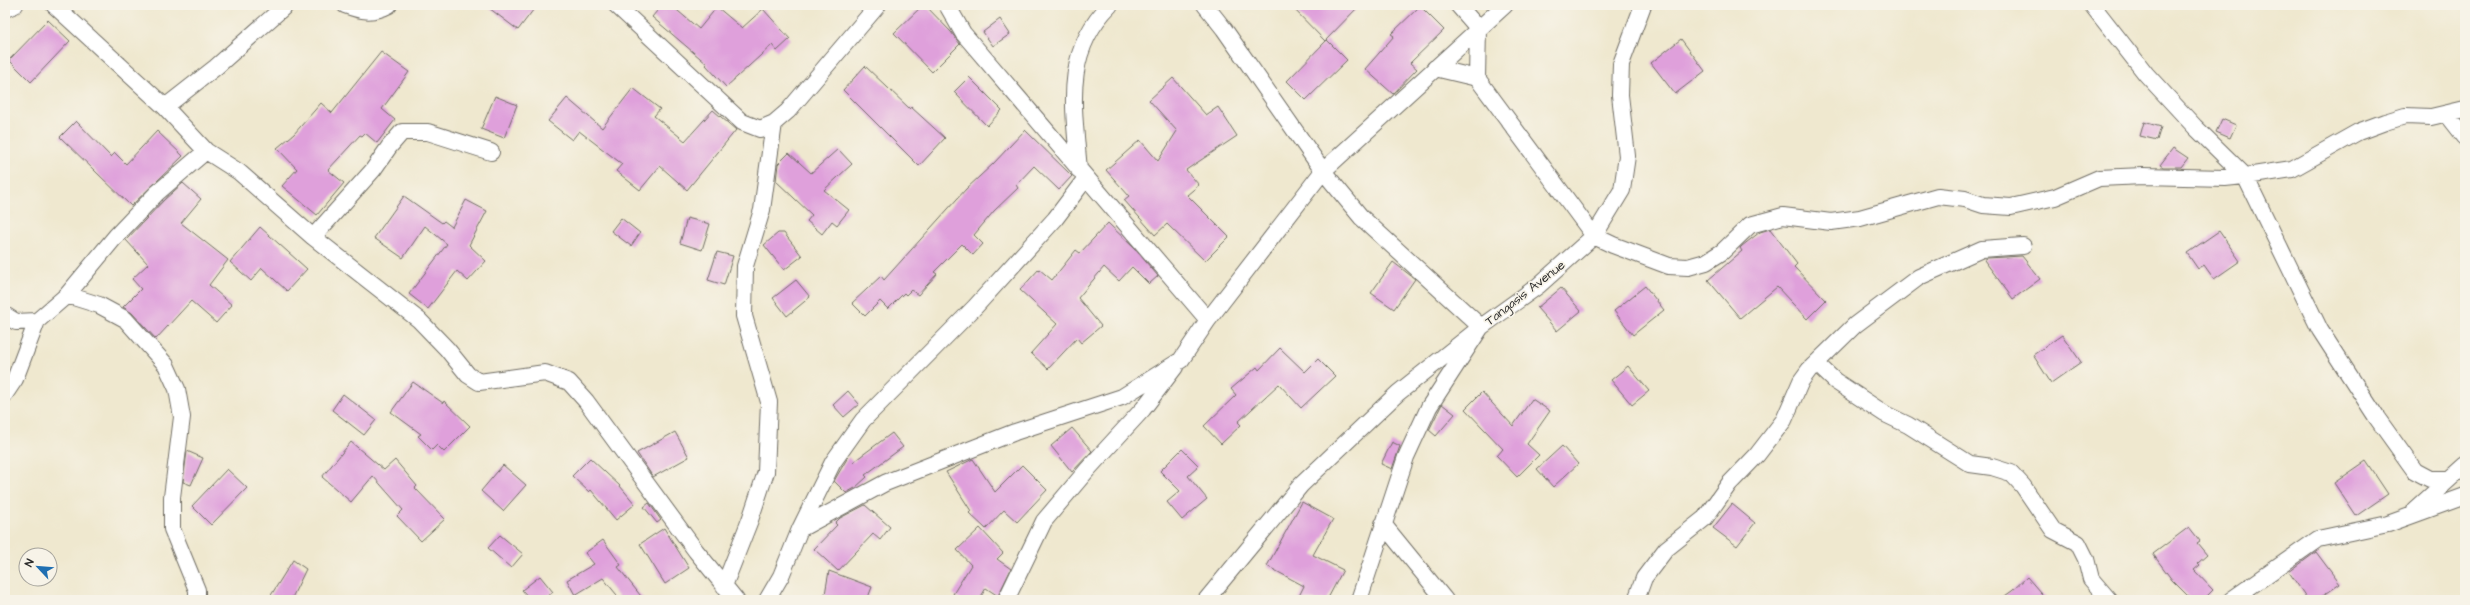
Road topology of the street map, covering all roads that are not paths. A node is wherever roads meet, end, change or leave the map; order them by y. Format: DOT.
graph roads {
  1 [pos="15,5"];
  2 [pos="54,5"];
  3 [pos="286,5"];
  4 [pos="345,5"];
  5 [pos="389,5"];
  6 [pos="878,5"];
  7 [pos="947,5"];
  8 [pos="1110,5"];
  9 [pos="1205,5"];
  10 [pos="1458,5"];
  11 [pos="1505,5"];
  12 [pos="1643,5"];
  13 [pos="2092,5"];
  14 [pos="623,7"];
  15 [pos="5,9"];
  16 [pos="1478,28"];
  17 [pos="1436,68"];
  18 [pos="1476,78"];
  19 [pos="165,107"];
  20 [pos="2465,110"];
  21 [pos="2447,114"];
  22 [pos="774,123"];
  23 [pos="2465,137"];
  24 [pos="206,151"];
  25 [pos="491,152"];
  26 [pos="1323,171"];
  27 [pos="1082,174"];
  28 [pos="2244,176"];
  29 [pos="1594,236"];
  30 [pos="313,237"];
  31 [pos="2023,246"];
  32 [pos="67,295"];
  33 [pos="5,315"];
  34 [pos="1208,320"];
  35 [pos="37,321"];
  36 [pos="1481,327"];
  37 [pos="1181,360"];
  38 [pos="1816,363"];
  39 [pos="5,394"];
  40 [pos="2465,465"];
  41 [pos="2447,479"];
  42 [pos="2465,496"];
  43 [pos="2411,514"];
  44 [pos="1382,524"];
  45 [pos="800,529"];
  46 [pos="724,586"];
  47 [pos="197,600"];
  48 [pos="736,600"];
  49 [pos="767,600"];
  50 [pos="1006,600"];
  51 [pos="1206,600"];
  52 [pos="1359,600"];
  53 [pos="1445,600"];
  54 [pos="1636,600"];
  55 [pos="2109,600"];
  56 [pos="2231,600"];
  1 -- 15 [label="street"];
  2 -- 19 [label="street"];
  3 -- 19 [label="street"];
  4 -- 5 [label="street"];
  6 -- 22 [label="street"];
  7 -- 27 [label="street"];
  8 -- 27 [label="street"];
  9 -- 26 [label="street"];
  10 -- 16 [label="street"];
  11 -- 16 [label="street"];
  12 -- 29 [label="street, Tangasis Avenue"];
  13 -- 28 [label="street"];
  14 -- 22 [label="street"];
  16 -- 17 [label="street"];
  16 -- 18 [label="street"];
  17 -- 18 [label="street"];
  17 -- 26 [label="street"];
  18 -- 29 [label="street"];
  19 -- 24 [label="street"];
  20 -- 21 [label="street"];
  21 -- 23 [label="street"];
  21 -- 28 [label="street"];
  22 -- 46 [label="street"];
  24 -- 30 [label="street"];
  24 -- 32 [label="street"];
  25 -- 30 [label="street"];
  26 -- 34 [label="street"];
  26 -- 36 [label="street"];
  27 -- 34 [label="street"];
  27 -- 45 [label="street"];
  28 -- 29 [label="street"];
  28 -- 41 [label="street"];
  29 -- 36 [label="street, Tangasis Avenue"];
  30 -- 46 [label="street"];
  31 -- 38 [label="street"];
  32 -- 35 [label="street"];
  32 -- 47 [label="street"];
  33 -- 35 [label="street"];
  34 -- 37 [label="street"];
  35 -- 39 [label="street"];
  36 -- 44 [label="street, Tangasis Avenue"];
  36 -- 51 [label="street"];
  37 -- 45 [label="street"];
  37 -- 50 [label="street"];
  38 -- 54 [label="street"];
  38 -- 55 [label="street"];
  40 -- 41 [label="street"];
  41 -- 43 [label="street"];
  42 -- 43 [label="street"];
  43 -- 56 [label="street"];
  44 -- 52 [label="street, Tangasis Avenue"];
  44 -- 53 [label="street"];
  45 -- 49 [label="street"];
  46 -- 48 [label="street"];
}
